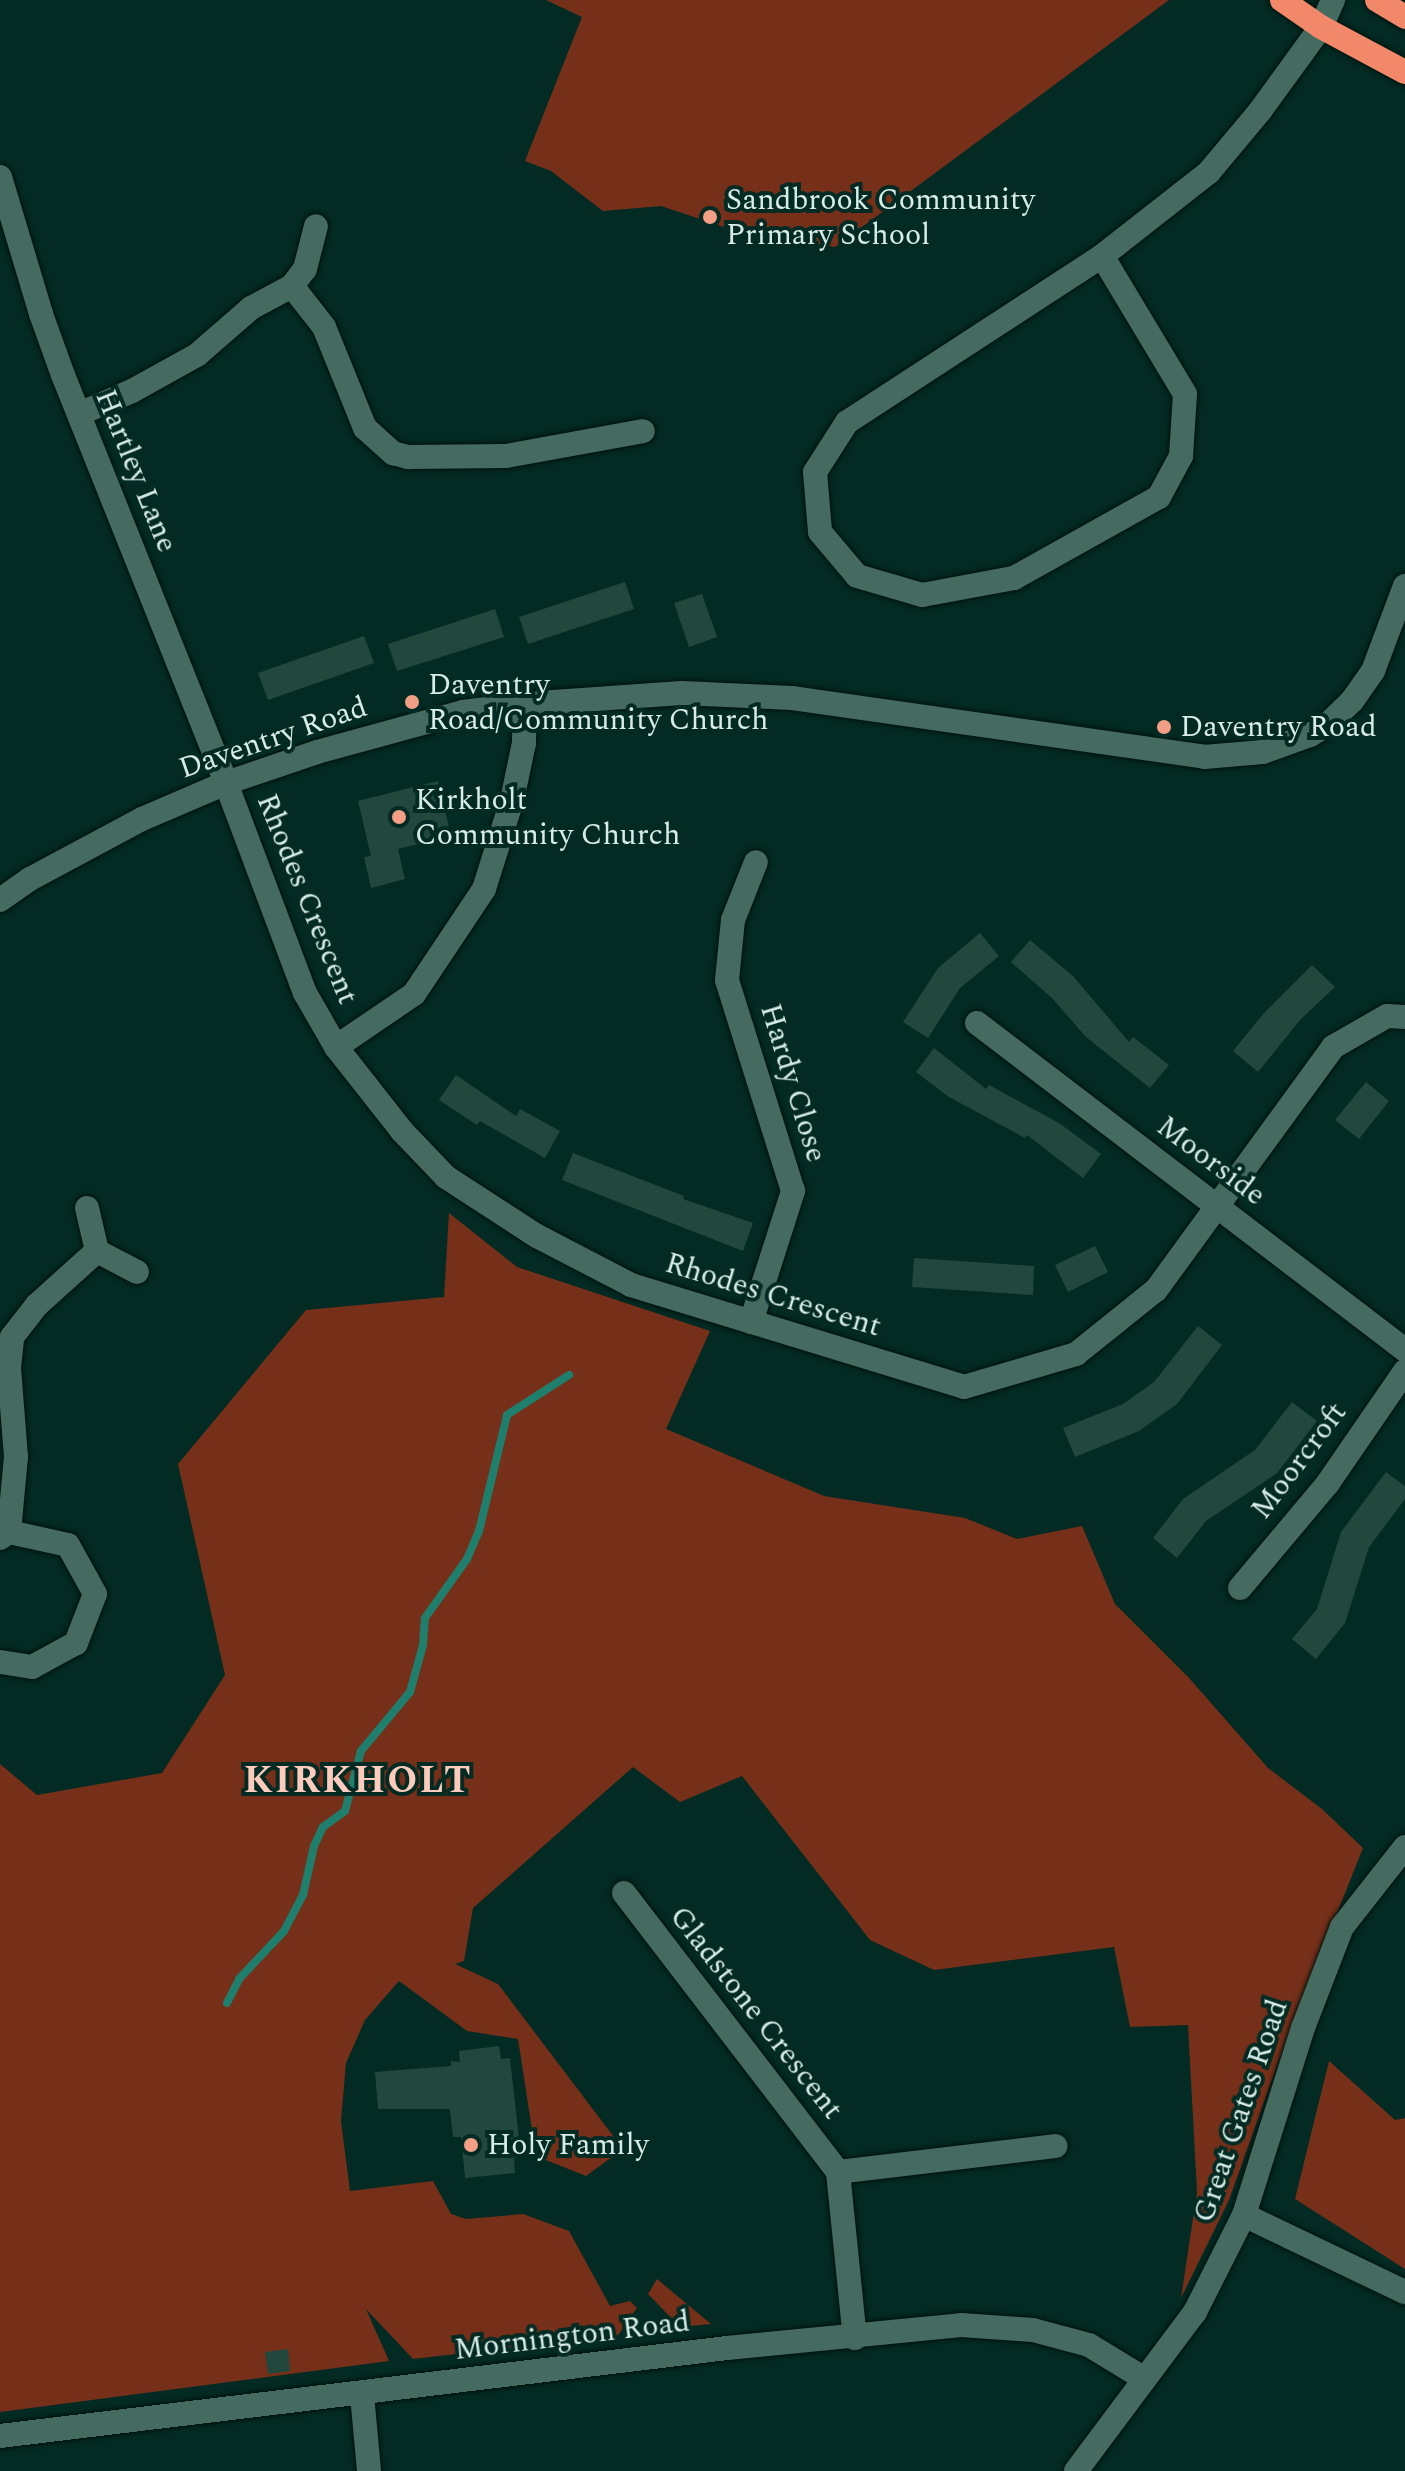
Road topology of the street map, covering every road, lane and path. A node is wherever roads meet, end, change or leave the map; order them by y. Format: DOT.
graph roads {
  1 [pos="1282,0"];
  2 [pos="1333,0"];
  3 [pos="1377,0"];
  4 [pos="1405,17"];
  5 [pos="1321,27"];
  6 [pos="1405,72"];
  7 [pos="0,177"];
  8 [pos="316,226"];
  9 [pos="1102,256"];
  10 [pos="292,286"];
  11 [pos="79,414"];
  12 [pos="643,431"];
  13 [pos="1405,586"];
  14 [pos="525,704"];
  15 [pos="226,783"];
  16 [pos="756,862"];
  17 [pos="0,900"];
  18 [pos="1405,1017"];
  19 [pos="977,1023"];
  20 [pos="336,1047"];
  21 [pos="1217,1206"];
  22 [pos="87,1208"];
  23 [pos="97,1251"];
  24 [pos="137,1272"];
  25 [pos="751,1322"];
  26 [pos="6,1336"];
  27 [pos="1405,1350"];
  28 [pos="1405,1371"];
  29 [pos="5,1535"];
  30 [pos="1240,1588"];
  31 [pos="0,1662"];
  32 [pos="1405,1847"];
  33 [pos="624,1893"];
  34 [pos="1055,2146"];
  35 [pos="838,2172"];
  36 [pos="1244,2215"];
  37 [pos="1405,2292"];
  38 [pos="855,2338"];
  39 [pos="1143,2378"];
  40 [pos="362,2395"];
  41 [pos="0,2436"];
  42 [pos="369,2471"];
  43 [pos="1076,2471"];
  1 -- 5 [label="highway"];
  2 -- 5 [label="street"];
  3 -- 4 [label="highway"];
  5 -- 6 [label="highway"];
  5 -- 9 [label="street"];
  7 -- 11 [label="street, Hartley Lane"];
  8 -- 10 [label="street"];
  9 -- 9 [label="street"];
  10 -- 11 [label="street"];
  10 -- 12 [label="street"];
  11 -- 15 [label="street, Hartley Lane"];
  13 -- 14 [label="street, Daventry Road"];
  14 -- 15 [label="street, Daventry Road"];
  14 -- 20 [label="street"];
  15 -- 17 [label="street, Daventry Road"];
  15 -- 20 [label="street, Rhodes Crescent"];
  16 -- 25 [label="street, Hardy Close"];
  18 -- 21 [label="street, Rhodes Crescent"];
  19 -- 21 [label="street, Moorside"];
  20 -- 25 [label="street, Rhodes Crescent"];
  21 -- 25 [label="street, Rhodes Crescent"];
  21 -- 27 [label="street, Moorside"];
  22 -- 23 [label="street"];
  23 -- 24 [label="street"];
  23 -- 26 [label="street"];
  26 -- 29 [label="street"];
  28 -- 30 [label="street, Moorcroft"];
  29 -- 31 [label="street"];
  32 -- 36 [label="street, Great Gates Road"];
  33 -- 35 [label="street, Gladstone Crescent"];
  34 -- 35 [label="street"];
  35 -- 38 [label="street"];
  36 -- 37 [label="street"];
  36 -- 39 [label="street, Great Gates Road"];
  38 -- 39 [label="street, Mornington Road"];
  38 -- 40 [label="street, Mornington Road"];
  39 -- 43 [label="street, Great Gates Road"];
  40 -- 41 [label="street, Mornington Road"];
  40 -- 42 [label="street"];
}
